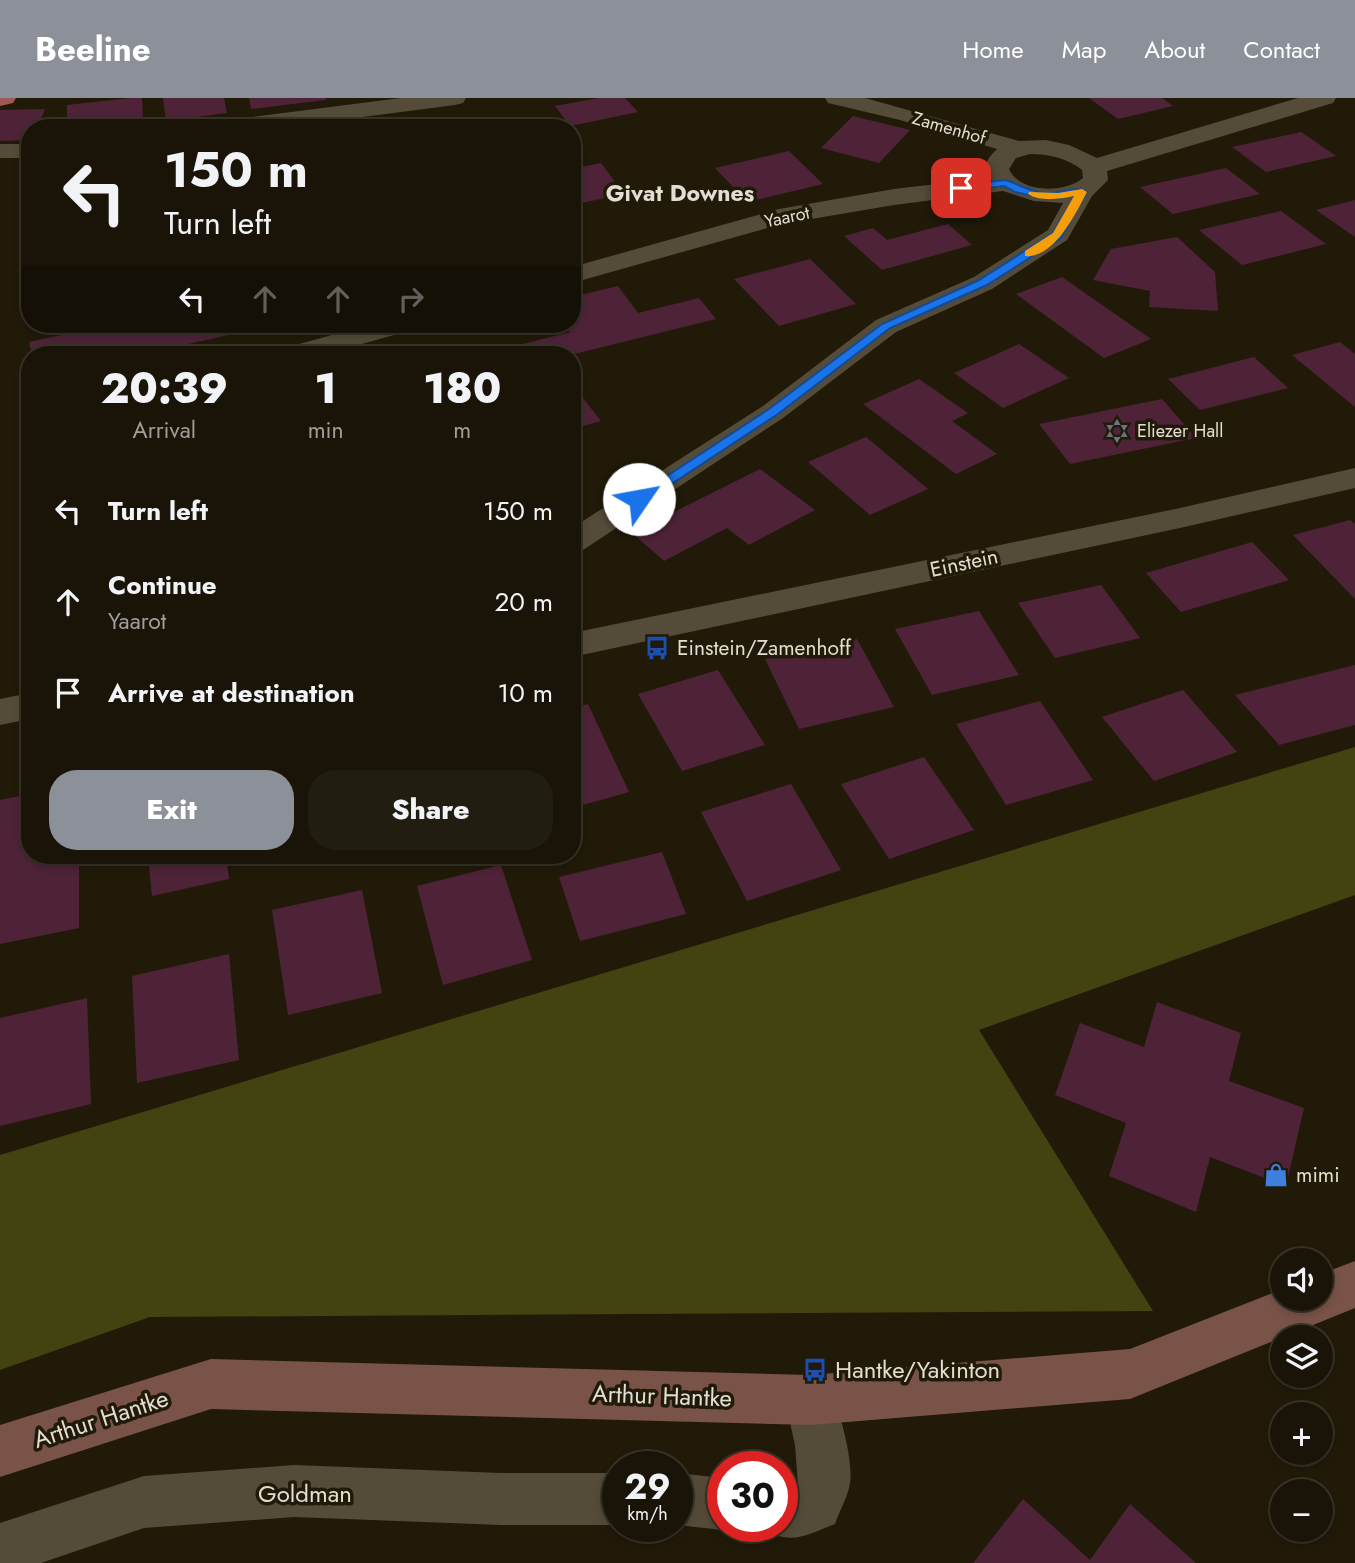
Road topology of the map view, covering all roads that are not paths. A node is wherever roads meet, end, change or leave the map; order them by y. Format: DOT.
graph roads {
  1 [pos="5,98"];
  2 [pos="455,98"];
  3 [pos="836,98"];
  4 [pos="1325,98"];
  5 [pos="0,99"];
  6 [pos="291,119"];
  7 [pos="1021,149"];
  8 [pos="0,151"];
  9 [pos="21,151"];
  10 [pos="1088,180"];
  11 [pos="1006,183"];
  12 [pos="581,272"];
  13 [pos="369,333"];
  14 [pos="323,346"];
  15 [pos="1355,478"];
  16 [pos="581,537"];
  17 [pos="581,643"];
  18 [pos="21,708"];
  19 [pos="0,712"];
  20 [pos="1355,1284"];
  21 [pos="1333,1293"];
  22 [pos="1288,1311"];
  23 [pos="810,1400"];
  24 [pos="0,1451"];
  25 [pos="602,1499"];
  26 [pos="798,1511"];
  27 [pos="0,1550"];
  1 -- 5 [label="main road"];
  2 -- 6 [label="street"];
  3 -- 7 [label="street, Zamenhof"];
  4 -- 10 [label="street"];
  7 -- 10 [label="street, Zamenhof"];
  7 -- 11 [label="street"];
  8 -- 9 [label="street"];
  10 -- 11 [label="street"];
  10 -- 16 [label="street"];
  11 -- 12 [label="street, Yaarot"];
  13 -- 14 [label="street"];
  15 -- 17 [label="street, Einstein"];
  18 -- 19 [label="street"];
  20 -- 21 [label="street, Arthur Hantke"];
  22 -- 23 [label="street, Arthur Hantke"];
  23 -- 24 [label="street, Arthur Hantke"];
  23 -- 26 [label="street"];
  25 -- 27 [label="street, Goldman"];
}
